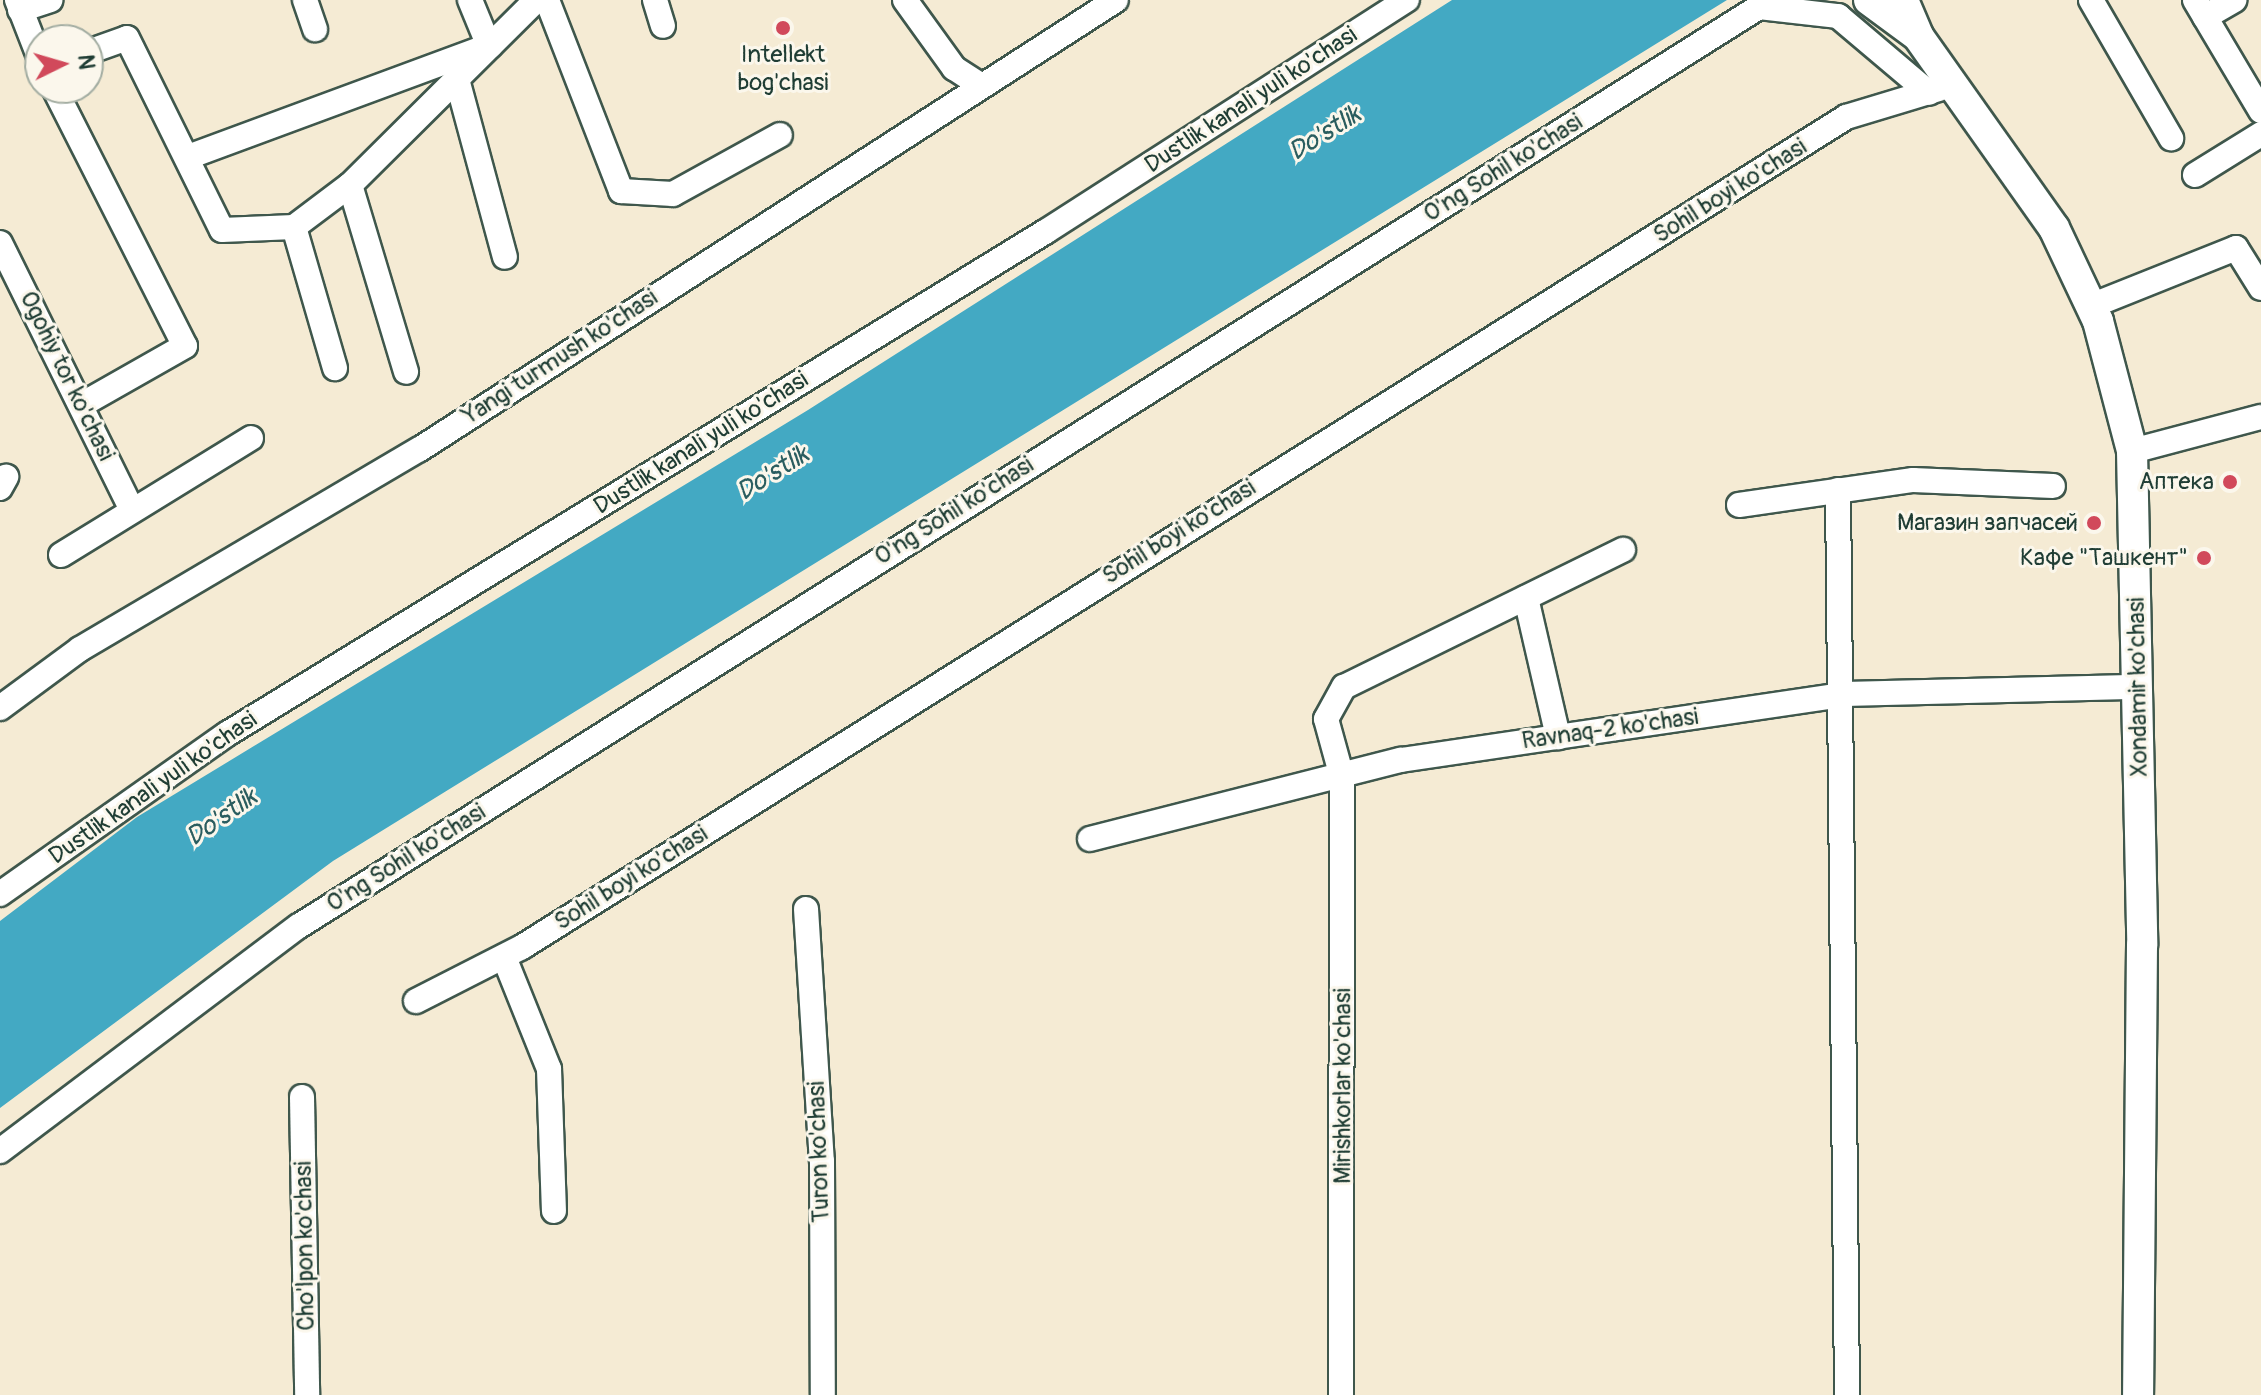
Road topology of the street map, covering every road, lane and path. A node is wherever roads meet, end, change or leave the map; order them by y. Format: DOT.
graph roads {
  1 [pos="50,0"];
  2 [pos="305,0"];
  3 [pos="470,0"];
  4 [pos="536,0"];
  5 [pos="547,0"];
  6 [pos="655,0"];
  7 [pos="905,0"];
  8 [pos="1116,0"];
  9 [pos="1407,0"];
  10 [pos="1869,0"];
  11 [pos="1903,0"];
  12 [pos="2091,0"];
  13 [pos="2235,0"];
  14 [pos="18,5"];
  15 [pos="2200,9"];
  16 [pos="26,24"];
  17 [pos="663,26"];
  18 [pos="315,29"];
  19 [pos="1918,36"];
  20 [pos="495,44"];
  21 [pos="104,46"];
  22 [pos="458,83"];
  23 [pos="980,85"];
  24 [pos="1940,89"];
  25 [pos="62,104"];
  26 [pos="2261,111"];
  27 [pos="2261,134"];
  28 [pos="780,135"];
  29 [pos="2171,138"];
  30 [pos="188,157"];
  31 [pos="2195,175"];
  32 [pos="350,185"];
  33 [pos="294,227"];
  34 [pos="0,243"];
  35 [pos="505,257"];
  36 [pos="2261,288"];
  37 [pos="2091,306"];
  38 [pos="335,368"];
  39 [pos="406,372"];
  40 [pos="83,404"];
  41 [pos="2261,417"];
  42 [pos="251,438"];
  43 [pos="2132,451"];
  44 [pos="2053,486"];
  45 [pos="1838,490"];
  46 [pos="1739,505"];
  47 [pos="132,510"];
  48 [pos="1623,550"];
  49 [pos="61,555"];
  50 [pos="1526,598"];
  51 [pos="2138,687"];
  52 [pos="1846,694"];
  53 [pos="0,708"];
  54 [pos="1558,737"];
  55 [pos="1342,777"];
  56 [pos="1090,839"];
  57 [pos="0,894"];
  58 [pos="806,909"];
  59 [pos="504,957"];
  60 [pos="416,1001"];
  61 [pos="302,1097"];
  62 [pos="0,1151"];
  63 [pos="554,1211"];
  64 [pos="307,1395"];
  65 [pos="823,1395"];
  66 [pos="1341,1395"];
  67 [pos="1847,1395"];
  68 [pos="2138,1395"];
  1 -- 14 [label="street"];
  2 -- 18 [label="street"];
  3 -- 20 [label="street"];
  4 -- 20 [label="street"];
  5 -- 28 [label="street"];
  6 -- 17 [label="street"];
  7 -- 23 [label="street"];
  8 -- 23 [label="street, Yangi turmush ko'chasi"];
  9 -- 57 [label="street, Dustlik kanali yuli ko'chasi"];
  10 -- 19 [label="main road, Xondamir ko'chasi"];
  11 -- 19 [label="main road, Xondamir ko'chasi"];
  12 -- 29 [label="street"];
  13 -- 15 [label="street"];
  14 -- 16 [label="street"];
  15 -- 26 [label="street"];
  19 -- 24 [label="main road, Xondamir ko'chasi"];
  20 -- 22 [label="street"];
  20 -- 30 [label="street"];
  21 -- 30 [label="street"];
  22 -- 32 [label="street"];
  22 -- 35 [label="street"];
  23 -- 53 [label="street, Yangi turmush ko'chasi"];
  24 -- 37 [label="main road, Xondamir ko'chasi"];
  24 -- 59 [label="street, Sohil boyi ko'chasi"];
  24 -- 62 [label="street, O'ng Sohil ko'chasi"];
  25 -- 40 [label="street"];
  27 -- 31 [label="street"];
  30 -- 33 [label="street"];
  32 -- 33 [label="street"];
  32 -- 39 [label="street"];
  33 -- 38 [label="street"];
  34 -- 40 [label="street, Ogohiy tor ko'chasi"];
  36 -- 37 [label="street"];
  37 -- 43 [label="main road, Xondamir ko'chasi"];
  40 -- 47 [label="street, Ogohiy tor ko'chasi"];
  41 -- 43 [label="street"];
  42 -- 47 [label="street"];
  43 -- 51 [label="main road, Xondamir ko'chasi"];
  44 -- 45 [label="street"];
  45 -- 46 [label="street"];
  45 -- 52 [label="street"];
  47 -- 49 [label="street"];
  48 -- 50 [label="street, Mirishkorlar ko'chasi"];
  50 -- 54 [label="street"];
  50 -- 55 [label="street, Mirishkorlar ko'chasi"];
  51 -- 52 [label="street, Ravnaq-2 ko'chasi"];
  51 -- 68 [label="main road, Xondamir ko'chasi"];
  52 -- 54 [label="street, Ravnaq-2 ko'chasi"];
  52 -- 67 [label="street"];
  54 -- 55 [label="street, Ravnaq-2 ko'chasi"];
  55 -- 56 [label="street, Ravnaq-2 ko'chasi"];
  55 -- 66 [label="street, Mirishkorlar ko'chasi"];
  58 -- 65 [label="street, Turon ko'chasi"];
  59 -- 60 [label="street, Sohil boyi ko'chasi"];
  59 -- 63 [label="street"];
  61 -- 64 [label="street, Cho'lpon ko'chasi"];
}
